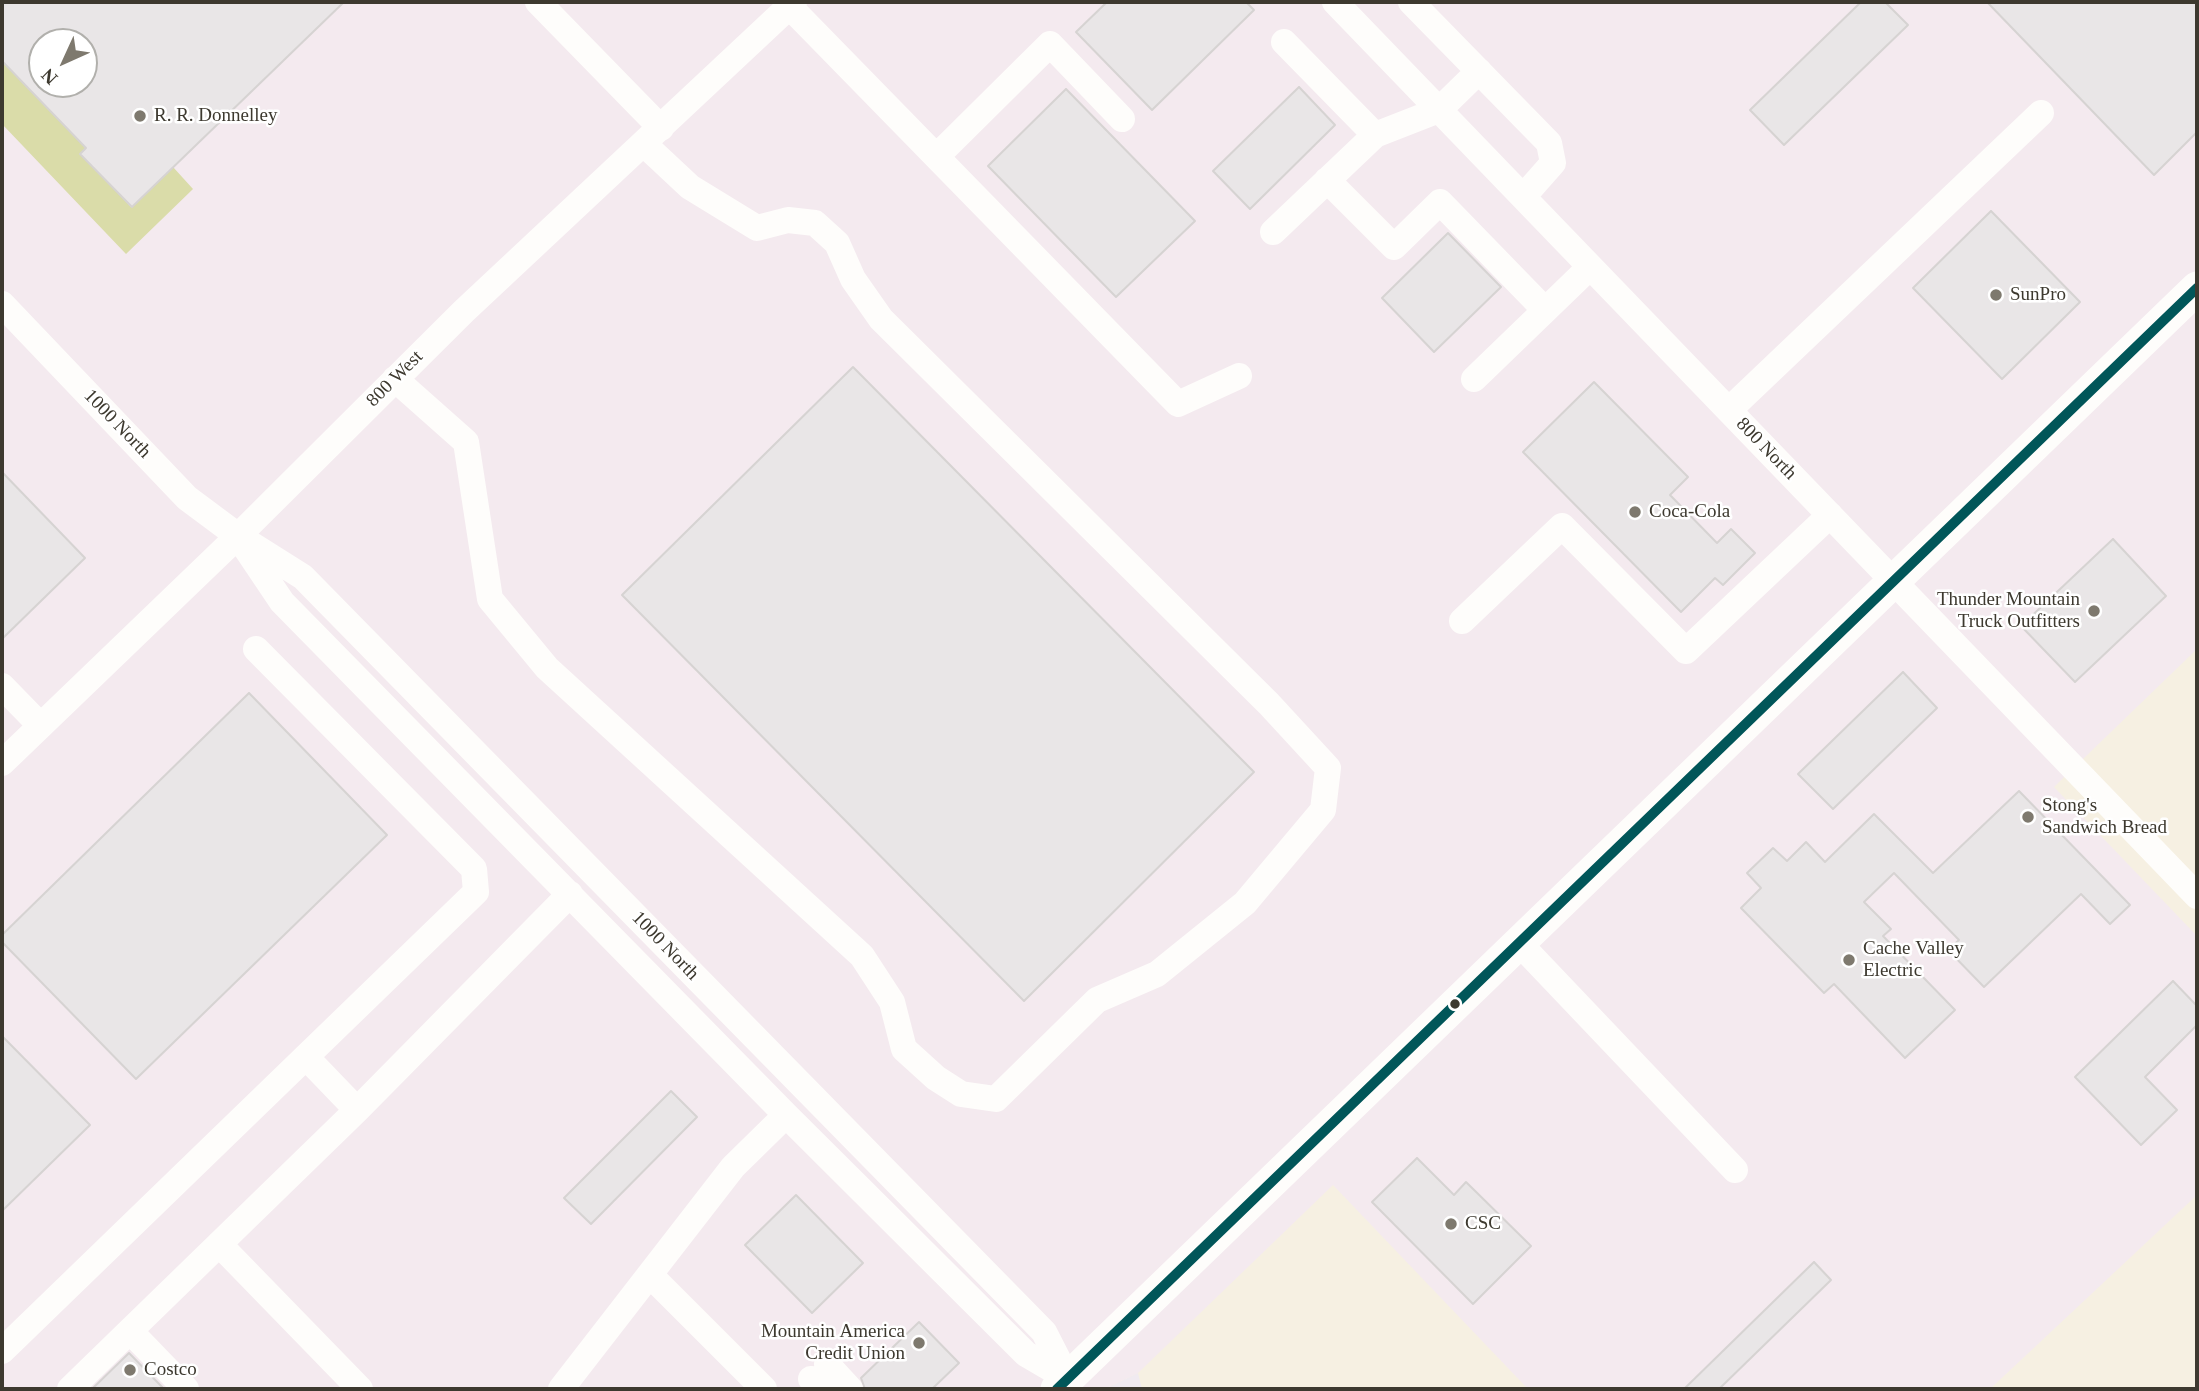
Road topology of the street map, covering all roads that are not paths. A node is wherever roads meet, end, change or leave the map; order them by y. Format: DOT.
graph roads {
  1 [pos="537,2"];
  2 [pos="1335,2"];
  3 [pos="1411,2"];
  4 [pos="792,4"];
  5 [pos="1284,42"];
  6 [pos="1479,71"];
  7 [pos="1439,110"];
  8 [pos="2041,113"];
  9 [pos="1122,119"];
  10 [pos="1375,135"];
  11 [pos="653,136"];
  12 [pos="937,156"];
  13 [pos="1327,180"];
  14 [pos="1523,197"];
  15 [pos="1273,232"];
  16 [pos="1590,267"];
  17 [pos="2197,288"];
  18 [pos="2,304"];
  19 [pos="1545,310"];
  20 [pos="1239,376"];
  21 [pos="395,379"];
  22 [pos="1474,379"];
  23 [pos="1729,410"];
  24 [pos="1830,515"];
  25 [pos="238,536"];
  26 [pos="1894,581"];
  27 [pos="1462,621"];
  28 [pos="256,649"];
  29 [pos="2,686"];
  30 [pos="40,725"];
  31 [pos="2,763"];
  32 [pos="570,894"];
  33 [pos="2197,895"];
  34 [pos="1519,943"];
  35 [pos="306,1057"];
  36 [pos="357,1110"];
  37 [pos="786,1115"];
  38 [pos="1735,1170"];
  39 [pos="219,1244"];
  40 [pos="650,1275"];
  41 [pos="130,1331"];
  42 [pos="2,1351"];
  43 [pos="819,1378"];
  44 [pos="1068,1386"];
  45 [pos="70,1389"];
  46 [pos="187,1389"];
  47 [pos="360,1389"];
  48 [pos="561,1389"];
  49 [pos="764,1389"];
  50 [pos="850,1389"];
  1 -- 11 [label="street"];
  2 -- 7 [label="street, 800 North"];
  3 -- 6 [label="street"];
  4 -- 11 [label="street, 800 West"];
  4 -- 12 [label="street"];
  5 -- 10 [label="street"];
  6 -- 7 [label="street"];
  6 -- 14 [label="street"];
  7 -- 10 [label="street"];
  7 -- 14 [label="street, 800 North"];
  8 -- 23 [label="street"];
  9 -- 12 [label="street"];
  10 -- 13 [label="street"];
  11 -- 21 [label="street, 800 West"];
  11 -- 21 [label="street"];
  12 -- 20 [label="street"];
  13 -- 15 [label="street"];
  13 -- 19 [label="street"];
  14 -- 16 [label="street, 800 North"];
  16 -- 19 [label="street"];
  16 -- 23 [label="street, 800 North"];
  17 -- 26 [label="main road"];
  18 -- 25 [label="street, 1000 North"];
  19 -- 22 [label="street"];
  21 -- 25 [label="street, 800 West"];
  23 -- 24 [label="street, 800 North"];
  24 -- 26 [label="street, 800 North"];
  24 -- 27 [label="street"];
  25 -- 30 [label="street, 800 West"];
  25 -- 32 [label="street, 1000 North"];
  25 -- 44 [label="street, 1000 North"];
  26 -- 33 [label="street, 800 North"];
  26 -- 34 [label="main road"];
  28 -- 35 [label="street"];
  29 -- 30 [label="street"];
  30 -- 31 [label="street, 800 West"];
  32 -- 36 [label="street"];
  32 -- 37 [label="street, 1000 North"];
  34 -- 38 [label="street"];
  34 -- 44 [label="main road"];
  35 -- 36 [label="street"];
  35 -- 42 [label="street"];
  36 -- 39 [label="street"];
  37 -- 40 [label="street"];
  37 -- 44 [label="street, 1000 North"];
  39 -- 41 [label="street"];
  39 -- 47 [label="street"];
  40 -- 48 [label="street"];
  40 -- 49 [label="street"];
  41 -- 45 [label="street"];
  41 -- 46 [label="street"];
  43 -- 50 [label="street"];
}
